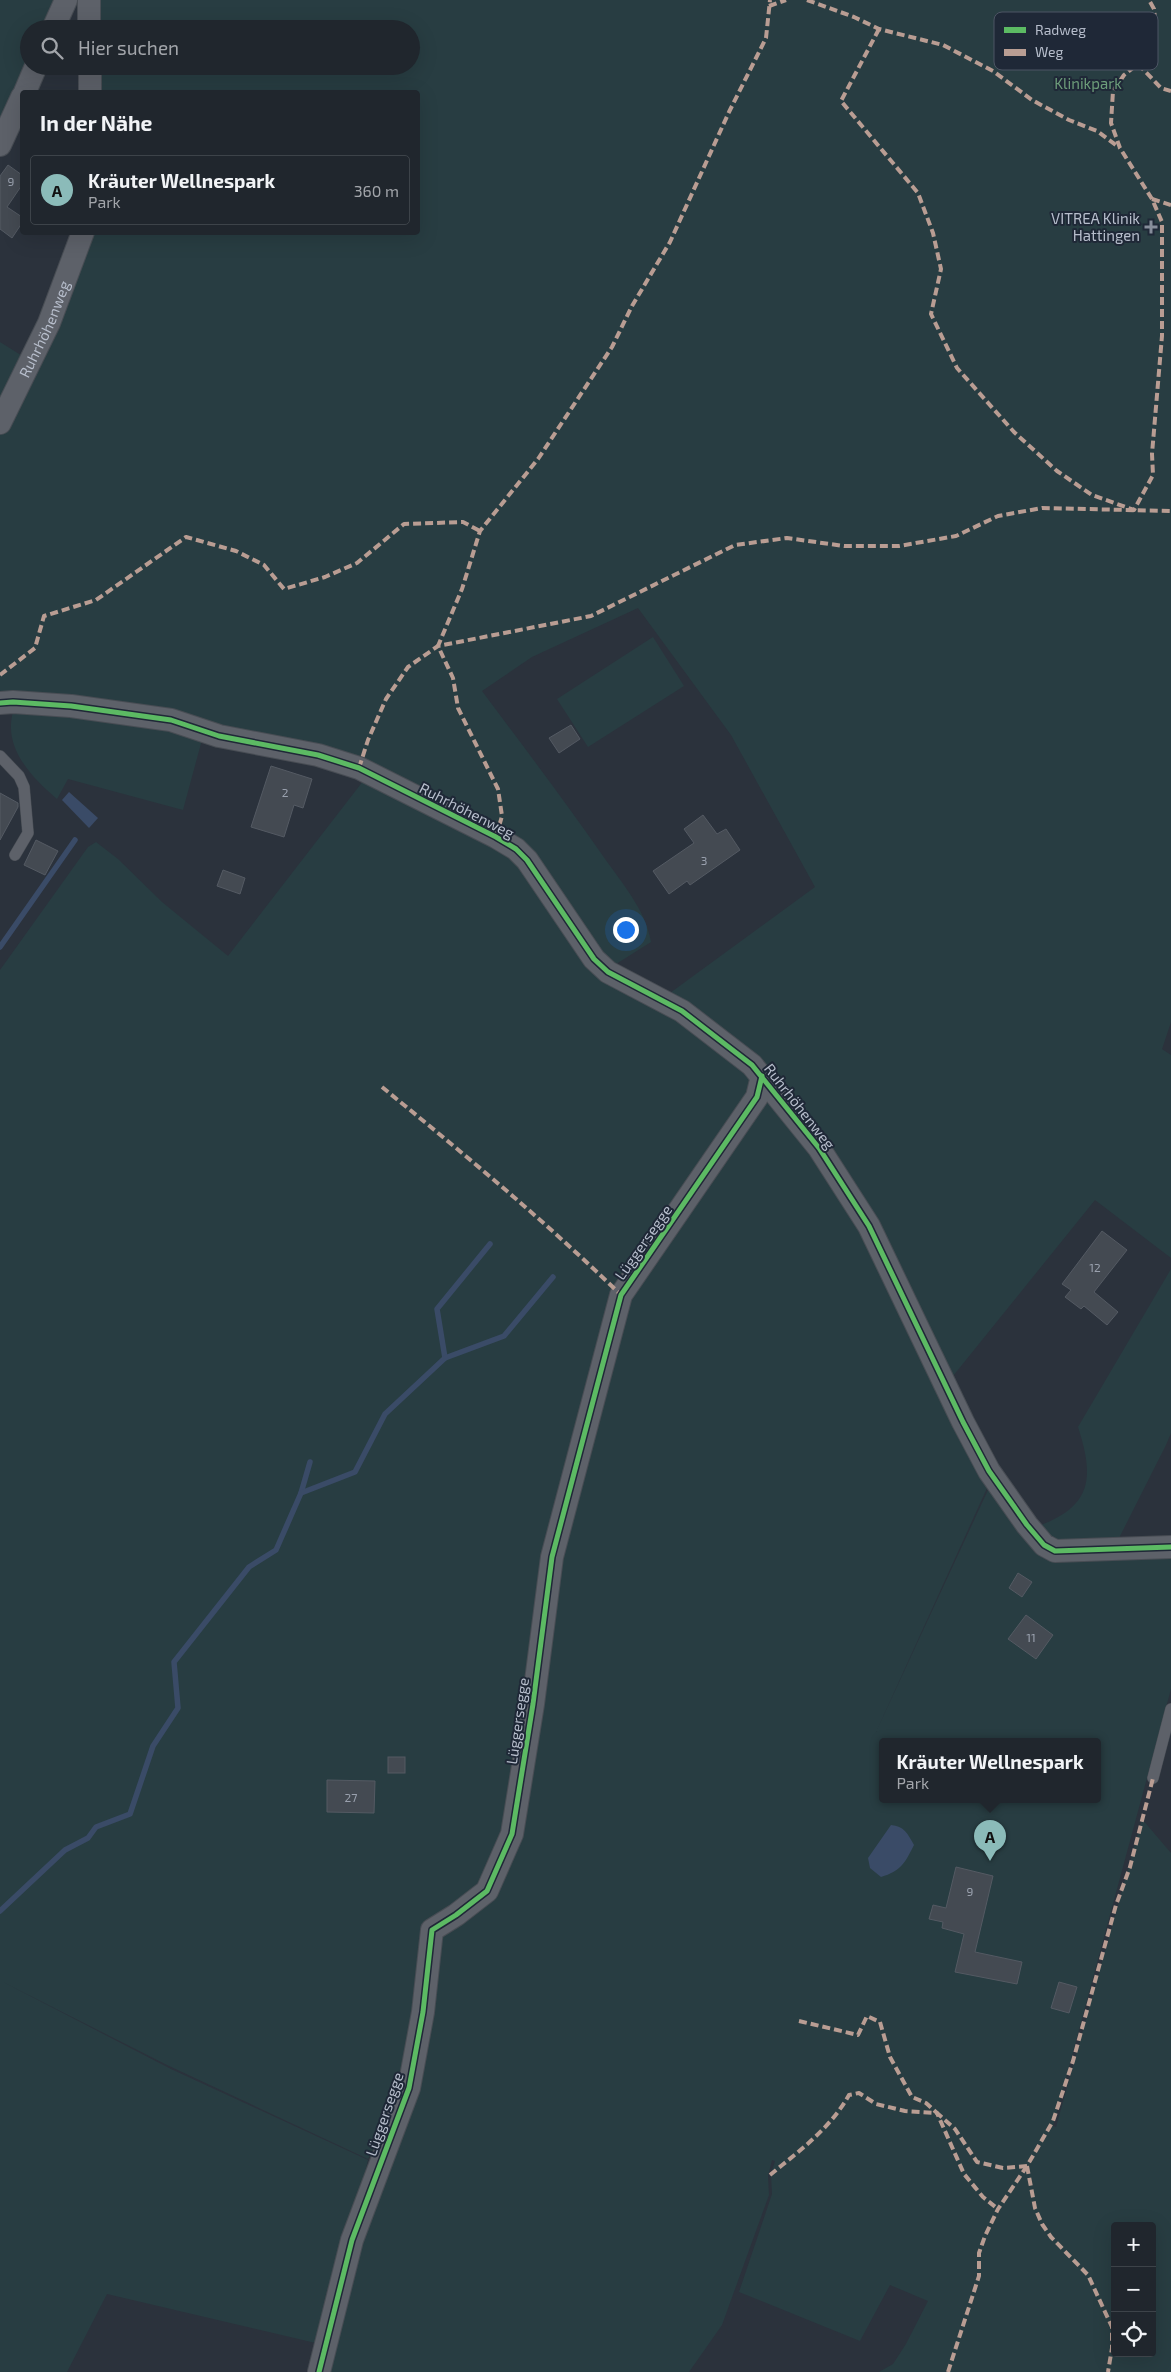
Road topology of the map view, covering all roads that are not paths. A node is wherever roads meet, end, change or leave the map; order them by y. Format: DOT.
graph roads {
  1 [pos="66,0"];
  2 [pos="89,0"];
  3 [pos="57,20"];
  4 [pos="89,20"];
  5 [pos="32,75"];
  6 [pos="90,75"];
  7 [pos="25,90"];
  8 [pos="90,90"];
  9 [pos="20,101"];
  10 [pos="0,145"];
  11 [pos="82,235"];
  12 [pos="0,423"];
  13 [pos="0,703"];
  14 [pos="0,756"];
  15 [pos="15,855"];
  16 [pos="762,1076"];
  17 [pos="1171,1547"];
  18 [pos="1171,1709"];
  19 [pos="1153,1778"];
  20 [pos="319,2372"];
  1 -- 3 [label="street"];
  2 -- 4 [label="street"];
  5 -- 7 [label="street"];
  6 -- 8 [label="street"];
  9 -- 10 [label="street"];
  11 -- 12 [label="street, Ruhrhöhenweg"];
  13 -- 16 [label="street, Ruhrhöhenweg"];
  14 -- 15 [label="lane"];
  16 -- 17 [label="street, Ruhrhöhenweg"];
  16 -- 20 [label="street, Lüggersegge"];
  18 -- 19 [label="lane"];
}
